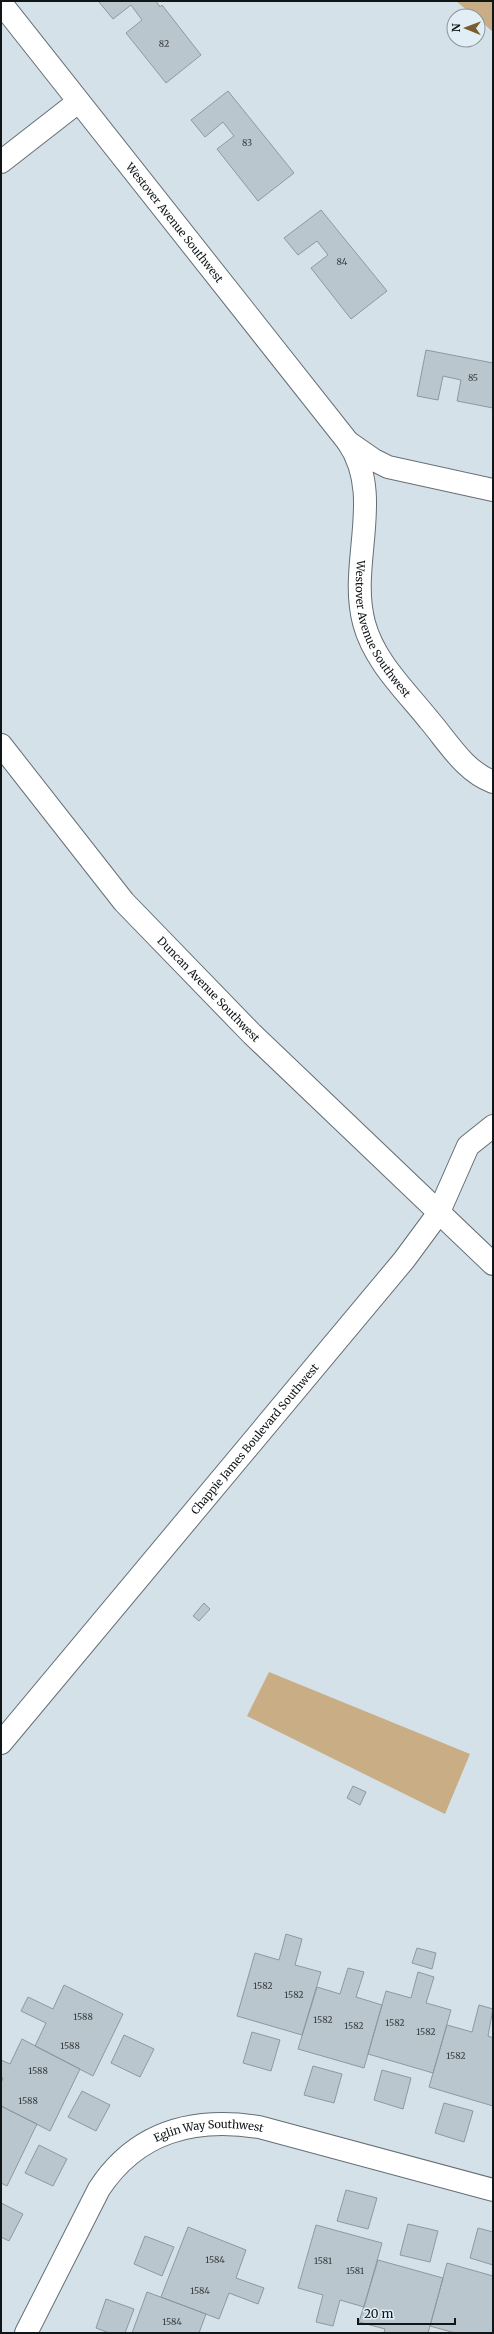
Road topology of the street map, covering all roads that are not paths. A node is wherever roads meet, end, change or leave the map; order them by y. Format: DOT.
graph roads {
  1 [pos="1,3"];
  2 [pos="78,102"];
  3 [pos="1,162"];
  4 [pos="348,442"];
  5 [pos="493,490"];
  6 [pos="1,745"];
  7 [pos="493,782"];
  8 [pos="493,1126"];
  9 [pos="438,1214"];
  10 [pos="493,1264"];
  11 [pos="1,1743"];
  12 [pos="493,2190"];
  13 [pos="26,2333"];
  1 -- 2 [label="street, Westover Avenue Southwest"];
  2 -- 3 [label="street"];
  2 -- 4 [label="street, Westover Avenue Southwest"];
  4 -- 5 [label="street, Westover Avenue Southwest"];
  4 -- 7 [label="street, Westover Avenue Southwest"];
  6 -- 9 [label="street, Duncan Avenue Southwest"];
  8 -- 9 [label="street, Chappie James Boulevard Southwest"];
  9 -- 10 [label="street, Duncan Avenue Southwest"];
  9 -- 11 [label="street, Chappie James Boulevard Southwest"];
  12 -- 13 [label="street, Eglin Way Southwest"];
}
